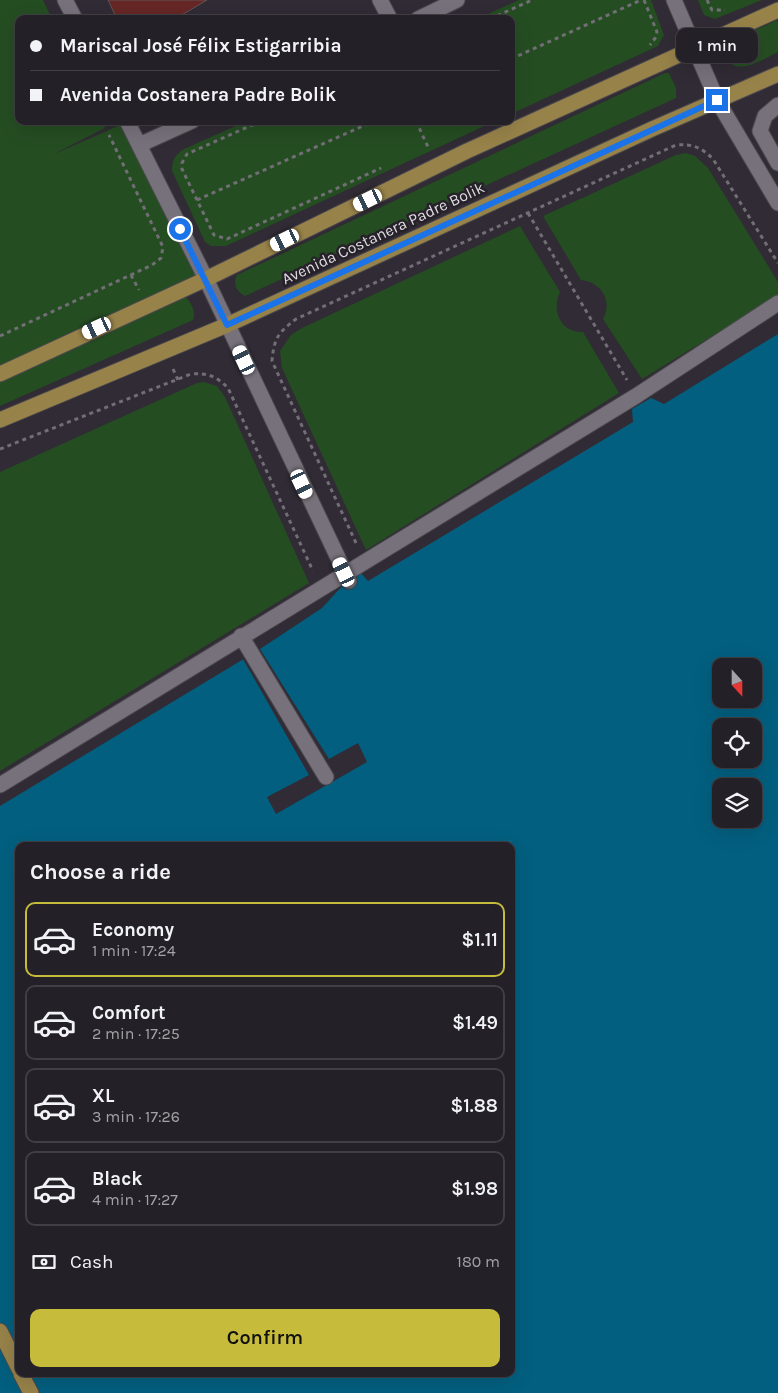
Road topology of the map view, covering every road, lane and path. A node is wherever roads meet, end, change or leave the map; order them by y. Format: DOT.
graph roads {
  1 [pos="65,0"];
  2 [pos="380,0"];
  3 [pos="457,0"];
  4 [pos="532,0"];
  5 [pos="642,0"];
  6 [pos="674,0"];
  7 [pos="706,0"];
  8 [pos="732,7"];
  9 [pos="778,10"];
  10 [pos="72,15"];
  11 [pos="388,15"];
  12 [pos="426,15"];
  13 [pos="499,15"];
  14 [pos="654,26"];
  15 [pos="695,48"];
  16 [pos="515,57"];
  17 [pos="778,74"];
  18 [pos="717,100"];
  19 [pos="778,106"];
  20 [pos="129,125"];
  21 [pos="183,125"];
  22 [pos="252,125"];
  23 [pos="365,125"];
  24 [pos="418,125"];
  25 [pos="109,135"];
  26 [pos="436,143"];
  27 [pos="139,145"];
  28 [pos="428,147"];
  29 [pos="419,151"];
  30 [pos="777,160"];
  31 [pos="756,166"];
  32 [pos="384,167"];
  33 [pos="197,200"];
  34 [pos="778,204"];
  35 [pos="528,213"];
  36 [pos="778,263"];
  37 [pos="132,275"];
  38 [pos="206,279"];
  39 [pos="778,303"];
  40 [pos="146,305"];
  41 [pos="227,325"];
  42 [pos="0,336"];
  43 [pos="166,351"];
  44 [pos="0,374"];
  45 [pos="178,380"];
  46 [pos="636,396"];
  47 [pos="0,420"];
  48 [pos="0,449"];
  49 [pos="364,561"];
  50 [pos="347,577"];
  51 [pos="320,588"];
  52 [pos="241,636"];
  53 [pos="326,777"];
  54 [pos="0,785"];
  55 [pos="0,1331"];
  56 [pos="15,1361"];
  57 [pos="23,1377"];
  58 [pos="31,1393"];
  1 -- 10 [label="street"];
  2 -- 11 [label="street"];
  3 -- 12 [label="street"];
  4 -- 13 [label="path"];
  5 -- 14 [label="path"];
  5 -- 16 [label="path"];
  6 -- 15 [label="street"];
  7 -- 8 [label="path"];
  9 -- 15 [label="main road"];
  15 -- 18 [label="street"];
  15 -- 38 [label="main road"];
  17 -- 18 [label="main road, Avenida Costanera Padre Bolik"];
  18 -- 31 [label="street"];
  18 -- 41 [label="main road, Avenida Costanera Padre Bolik"];
  19 -- 30 [label="street"];
  20 -- 27 [label="street"];
  21 -- 27 [label="street"];
  22 -- 33 [label="path"];
  23 -- 33 [label="path"];
  24 -- 28 [label="path"];
  25 -- 37 [label="path"];
  26 -- 28 [label="path"];
  27 -- 38 [label="street"];
  28 -- 29 [label="path"];
  30 -- 31 [label="street"];
  31 -- 34 [label="street"];
  32 -- 33 [label="path"];
  35 -- 36 [label="path"];
  35 -- 46 [label="path"];
  35 -- 49 [label="path"];
  37 -- 40 [label="path"];
  37 -- 42 [label="path"];
  38 -- 40 [label="main road"];
  38 -- 41 [label="street"];
  39 -- 46 [label="street"];
  40 -- 44 [label="main road"];
  41 -- 43 [label="main road, Avenida Costanera Padre Bolik"];
  41 -- 50 [label="street"];
  43 -- 45 [label="path"];
  43 -- 47 [label="main road, Avenida Costanera Padre Bolik"];
  45 -- 48 [label="path"];
  45 -- 51 [label="path"];
  46 -- 49 [label="street"];
  49 -- 50 [label="street"];
  50 -- 51 [label="street"];
  51 -- 52 [label="street"];
  52 -- 53 [label="street"];
  52 -- 54 [label="street"];
  55 -- 56 [label="main road"];
  57 -- 58 [label="main road"];
}
